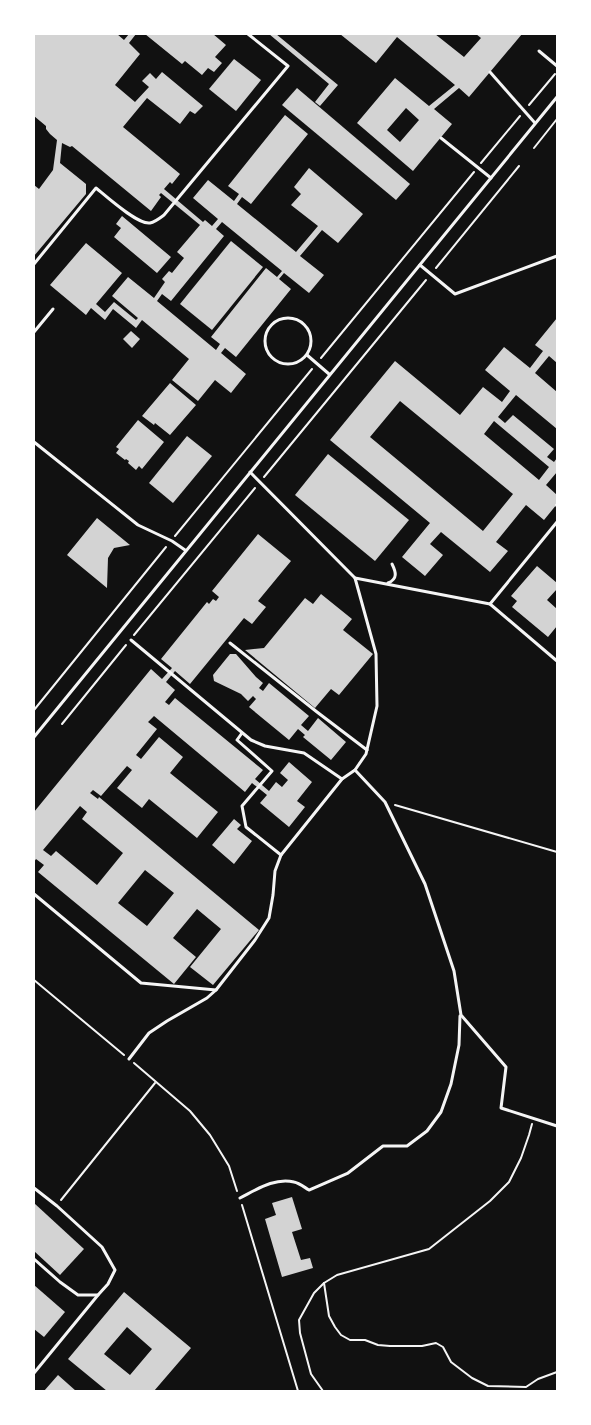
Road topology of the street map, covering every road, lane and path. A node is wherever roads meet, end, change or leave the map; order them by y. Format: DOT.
graph roads {
  1 [pos="248,34"];
  2 [pos="539,52"];
  3 [pos="557,66"];
  4 [pos="557,70"];
  5 [pos="490,72"];
  6 [pos="557,97"];
  7 [pos="524,111"];
  8 [pos="557,119"];
  9 [pos="536,123"];
  10 [pos="441,138"];
  11 [pos="534,148"];
  12 [pos="519,166"];
  13 [pos="478,167"];
  14 [pos="491,178"];
  15 [pos="557,256"];
  16 [pos="34,264"];
  17 [pos="420,265"];
  18 [pos="431,274"];
  19 [pos="53,308"];
  20 [pos="34,332"];
  21 [pos="307,355"];
  22 [pos="317,363"];
  23 [pos="330,374"];
  24 [pos="34,442"];
  25 [pos="250,472"];
  26 [pos="260,482"];
  27 [pos="557,522"];
  28 [pos="172,541"];
  29 [pos="186,550"];
  30 [pos="201,554"];
  31 [pos="392,564"];
  32 [pos="355,578"];
  33 [pos="388,583"];
  34 [pos="490,604"];
  35 [pos="130,640"];
  36 [pos="230,642"];
  37 [pos="557,661"];
  38 [pos="34,710"];
  39 [pos="242,733"];
  40 [pos="34,737"];
  41 [pos="367,750"];
  42 [pos="355,770"];
  43 [pos="342,779"];
  44 [pos="385,802"];
  45 [pos="557,852"];
  46 [pos="281,855"];
  47 [pos="34,894"];
  48 [pos="34,980"];
  49 [pos="216,990"];
  50 [pos="460,1016"];
  51 [pos="129,1060"];
  52 [pos="156,1082"];
  53 [pos="532,1119"];
  54 [pos="557,1126"];
  55 [pos="34,1188"];
  56 [pos="240,1198"];
  57 [pos="57,1206"];
  58 [pos="34,1260"];
  59 [pos="324,1284"];
  60 [pos="98,1296"];
  61 [pos="557,1372"];
  62 [pos="34,1373"];
  63 [pos="298,1391"];
  64 [pos="323,1391"];
  1 -- 16 [label="lane"];
  2 -- 3 [label="lane"];
  4 -- 7 [label="path"];
  5 -- 7 [label="lane"];
  6 -- 9 [label="lane"];
  7 -- 9 [label="lane"];
  7 -- 13 [label="path"];
  8 -- 11 [label="path"];
  9 -- 14 [label="lane"];
  10 -- 13 [label="lane"];
  12 -- 18 [label="path"];
  13 -- 14 [label="lane"];
  13 -- 22 [label="path"];
  14 -- 17 [label="lane"];
  15 -- 18 [label="lane"];
  17 -- 18 [label="lane"];
  17 -- 23 [label="lane"];
  18 -- 26 [label="path"];
  19 -- 20 [label="lane"];
  21 -- 21 [label="lane"];
  21 -- 22 [label="lane"];
  22 -- 23 [label="lane"];
  22 -- 28 [label="path"];
  23 -- 25 [label="lane"];
  24 -- 28 [label="lane"];
  25 -- 26 [label="lane"];
  25 -- 29 [label="lane"];
  26 -- 30 [label="path"];
  26 -- 32 [label="lane"];
  27 -- 34 [label="lane"];
  28 -- 29 [label="lane"];
  28 -- 38 [label="path"];
  29 -- 40 [label="lane"];
  31 -- 33 [label="lane"];
  32 -- 33 [label="lane"];
  32 -- 41 [label="lane"];
  33 -- 34 [label="lane"];
  34 -- 37 [label="lane"];
  35 -- 39 [label="lane"];
  36 -- 41 [label="lane"];
  39 -- 43 [label="lane"];
  39 -- 46 [label="lane"];
  41 -- 42 [label="lane"];
  42 -- 43 [label="lane"];
  42 -- 44 [label="lane"];
  43 -- 46 [label="lane"];
  44 -- 45 [label="path"];
  44 -- 50 [label="lane"];
  46 -- 49 [label="lane"];
  47 -- 49 [label="lane"];
  48 -- 51 [label="path"];
  49 -- 51 [label="lane"];
  50 -- 53 [label="lane"];
  50 -- 56 [label="lane"];
  51 -- 52 [label="path"];
  52 -- 56 [label="path"];
  52 -- 57 [label="path"];
  53 -- 54 [label="lane"];
  53 -- 59 [label="path"];
  55 -- 57 [label="lane"];
  56 -- 63 [label="path"];
  57 -- 60 [label="lane"];
  58 -- 60 [label="lane"];
  59 -- 61 [label="path"];
  59 -- 64 [label="path"];
  60 -- 62 [label="lane"];
}
